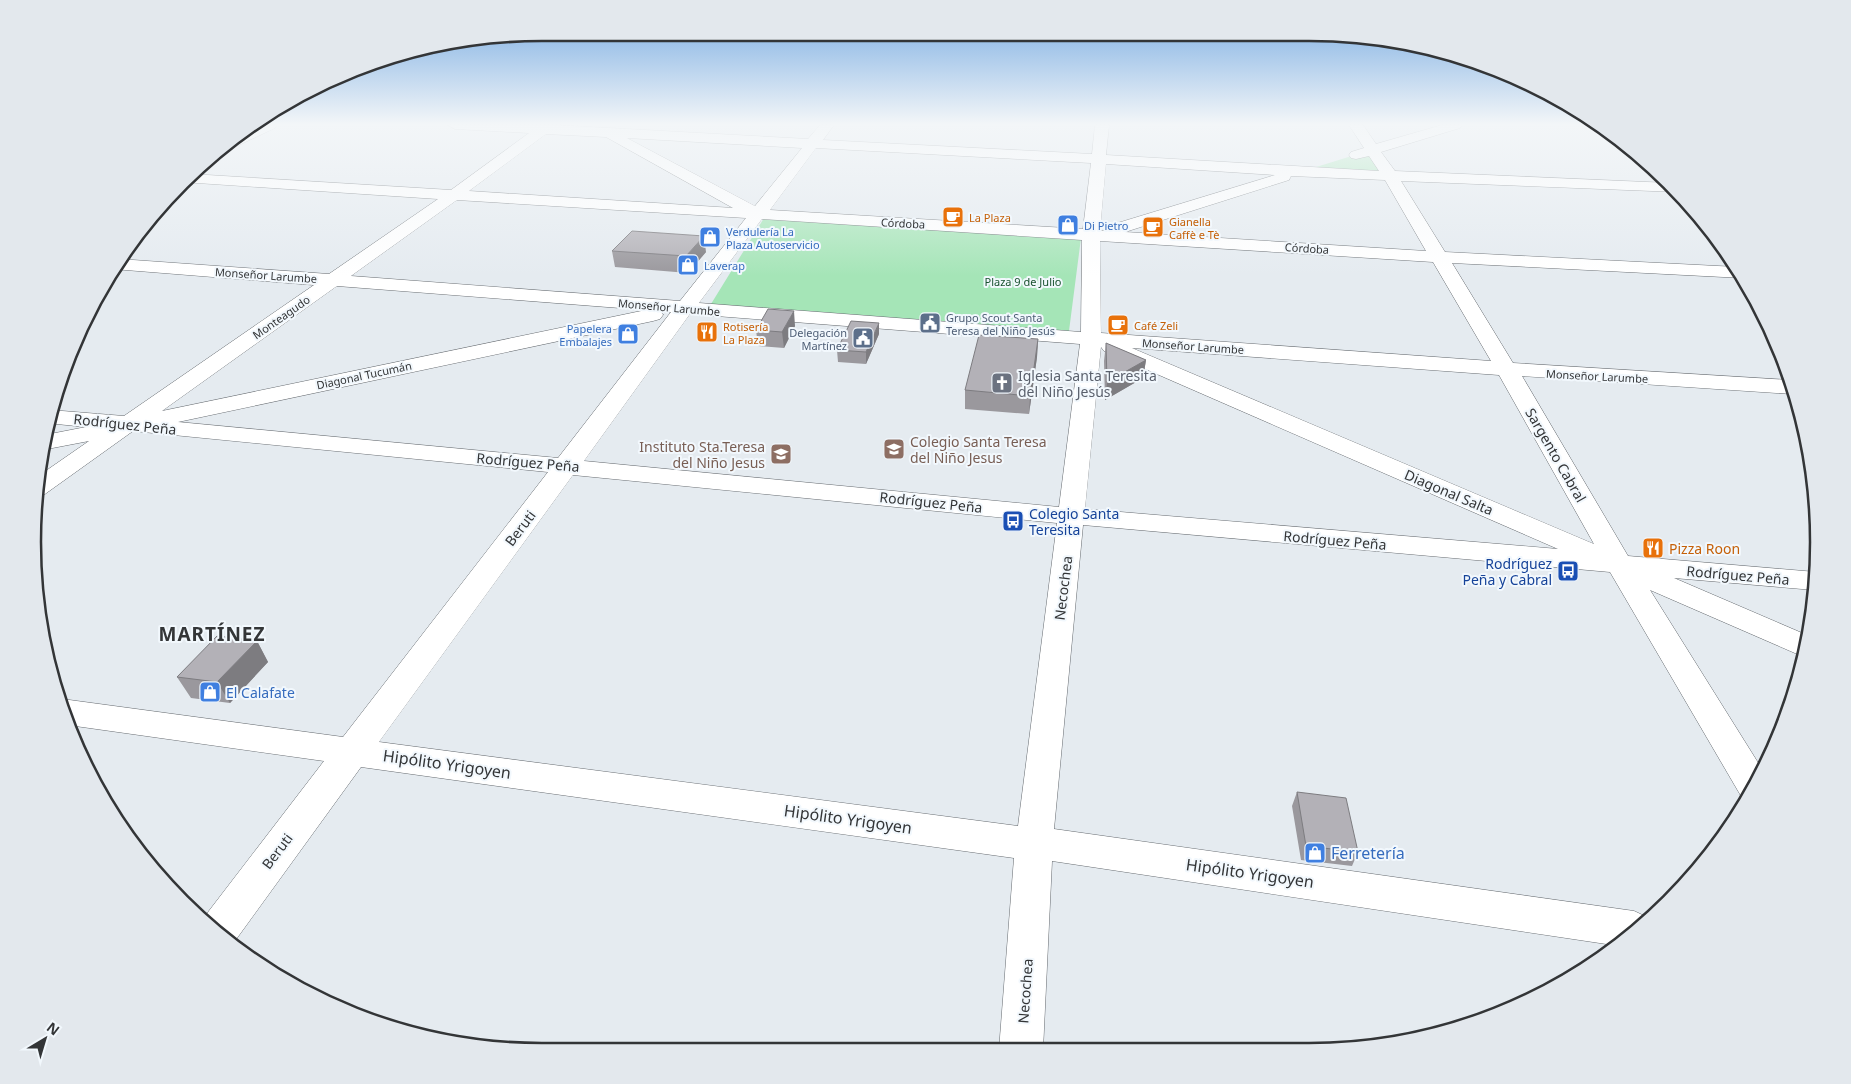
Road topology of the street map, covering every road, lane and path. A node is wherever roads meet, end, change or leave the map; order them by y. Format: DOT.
graph roads {
  1 [pos="481,176"];
  2 [pos="686,176"];
  3 [pos="789,176"];
  4 [pos="1097,176"];
  5 [pos="1289,176"];
  6 [pos="1381,176"];
  7 [pos="1390,176"];
  8 [pos="198,179"];
  9 [pos="1662,187"];
  10 [pos="454,196"];
  11 [pos="758,214"];
  12 [pos="1091,234"];
  13 [pos="1437,257"];
  14 [pos="126,265"];
  15 [pos="1730,271"];
  16 [pos="333,280"];
  17 [pos="684,309"];
  18 [pos="1091,339"];
  19 [pos="1507,370"];
  20 [pos="1785,387"];
  21 [pos="57,417"];
  22 [pos="130,424"];
  23 [pos="52,441"];
  24 [pos="566,466"];
  25 [pos="45,483"];
  26 [pos="1072,516"];
  27 [pos="1620,565"];
  28 [pos="1808,580"];
  29 [pos="1799,644"];
  30 [pos="72,713"];
  31 [pos="352,751"];
  32 [pos="1750,779"];
  33 [pos="1034,844"];
  34 [pos="221,926"];
  35 [pos="1626,929"];
  36 [pos="1021,1043"];
  1 -- 10 [label="street, Monteagudo"];
  2 -- 11 [label="street"];
  3 -- 11 [label="street, Beruti"];
  4 -- 12 [label="street, Necochea"];
  5 -- 12 [label="street"];
  6 -- 7 [label="street"];
  7 -- 9 [label="street"];
  7 -- 13 [label="street, Sargento Cabral"];
  8 -- 10 [label="street, Córdoba"];
  10 -- 11 [label="street, Córdoba"];
  10 -- 16 [label="street, Monteagudo"];
  11 -- 12 [label="street, Córdoba"];
  11 -- 17 [label="street, Beruti"];
  12 -- 13 [label="street, Córdoba"];
  12 -- 18 [label="street, Necochea"];
  13 -- 15 [label="street, Córdoba"];
  13 -- 19 [label="street, Sargento Cabral"];
  14 -- 16 [label="street, Monseñor Larumbe"];
  16 -- 17 [label="street, Monseñor Larumbe"];
  16 -- 22 [label="street, Monteagudo"];
  17 -- 18 [label="street, Monseñor Larumbe"];
  17 -- 22 [label="street, Diagonal Tucumán"];
  17 -- 24 [label="street, Beruti"];
  18 -- 19 [label="street, Monseñor Larumbe"];
  18 -- 26 [label="street, Necochea"];
  18 -- 27 [label="street, Diagonal Salta"];
  19 -- 20 [label="street, Monseñor Larumbe"];
  19 -- 27 [label="street, Sargento Cabral"];
  21 -- 22 [label="street, Rodríguez Peña"];
  22 -- 23 [label="street, Diagonal Tucumán"];
  22 -- 24 [label="street, Rodríguez Peña"];
  22 -- 25 [label="street, Monteagudo"];
  24 -- 26 [label="street, Rodríguez Peña"];
  24 -- 31 [label="street, Beruti"];
  26 -- 27 [label="street, Rodríguez Peña"];
  26 -- 33 [label="street, Necochea"];
  27 -- 28 [label="street, Rodríguez Peña"];
  27 -- 29 [label="street, Diagonal Salta"];
  27 -- 32 [label="street, Sargento Cabral"];
  30 -- 31 [label="street, Hipólito Yrigoyen"];
  31 -- 33 [label="street, Hipólito Yrigoyen"];
  31 -- 34 [label="street, Beruti"];
  33 -- 35 [label="street, Hipólito Yrigoyen"];
  33 -- 36 [label="street, Necochea"];
}
